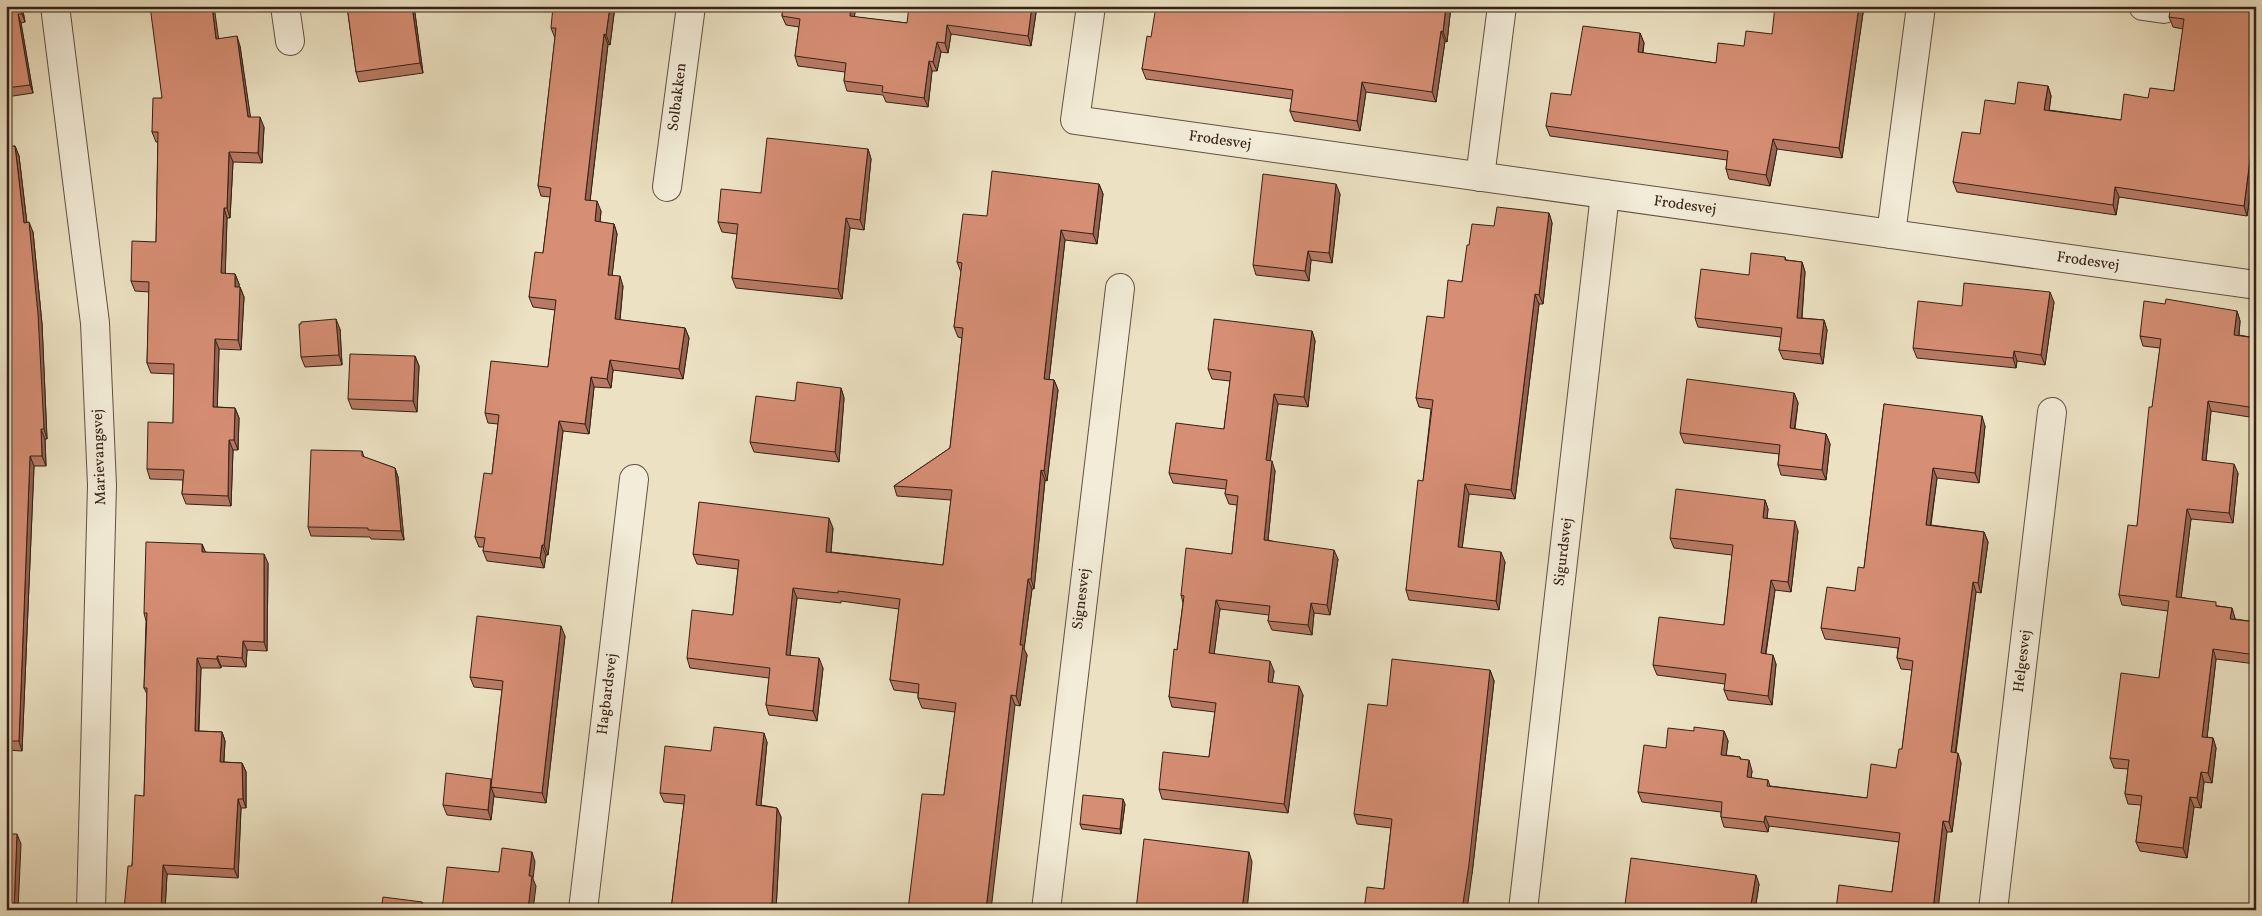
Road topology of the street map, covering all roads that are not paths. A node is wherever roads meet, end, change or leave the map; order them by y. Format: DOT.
graph roads {
  1 [pos="55,6"];
  2 [pos="285,6"];
  3 [pos="691,6"];
  4 [pos="1091,6"];
  5 [pos="1502,6"];
  6 [pos="1921,6"];
  7 [pos="290,41"];
  8 [pos="1480,177"];
  9 [pos="667,187"];
  10 [pos="1605,194"];
  11 [pos="1891,234"];
  12 [pos="2256,286"];
  13 [pos="1120,288"];
  14 [pos="2052,412"];
  15 [pos="634,479"];
  16 [pos="91,910"];
  17 [pos="583,910"];
  18 [pos="1046,910"];
  19 [pos="1522,910"];
  20 [pos="1993,910"];
  1 -- 16 [label="street, Marievangsvej"];
  2 -- 7 [label="street"];
  3 -- 9 [label="street, Solbakken"];
  4 -- 8 [label="street, Frodesvej"];
  5 -- 8 [label="street"];
  6 -- 11 [label="street"];
  8 -- 10 [label="street, Frodesvej"];
  10 -- 11 [label="street, Frodesvej"];
  10 -- 19 [label="street, Sigurdsvej"];
  11 -- 12 [label="street, Frodesvej"];
  13 -- 18 [label="street, Signesvej"];
  14 -- 20 [label="street, Helgesvej"];
  15 -- 17 [label="street, Hagbardsvej"];
}
